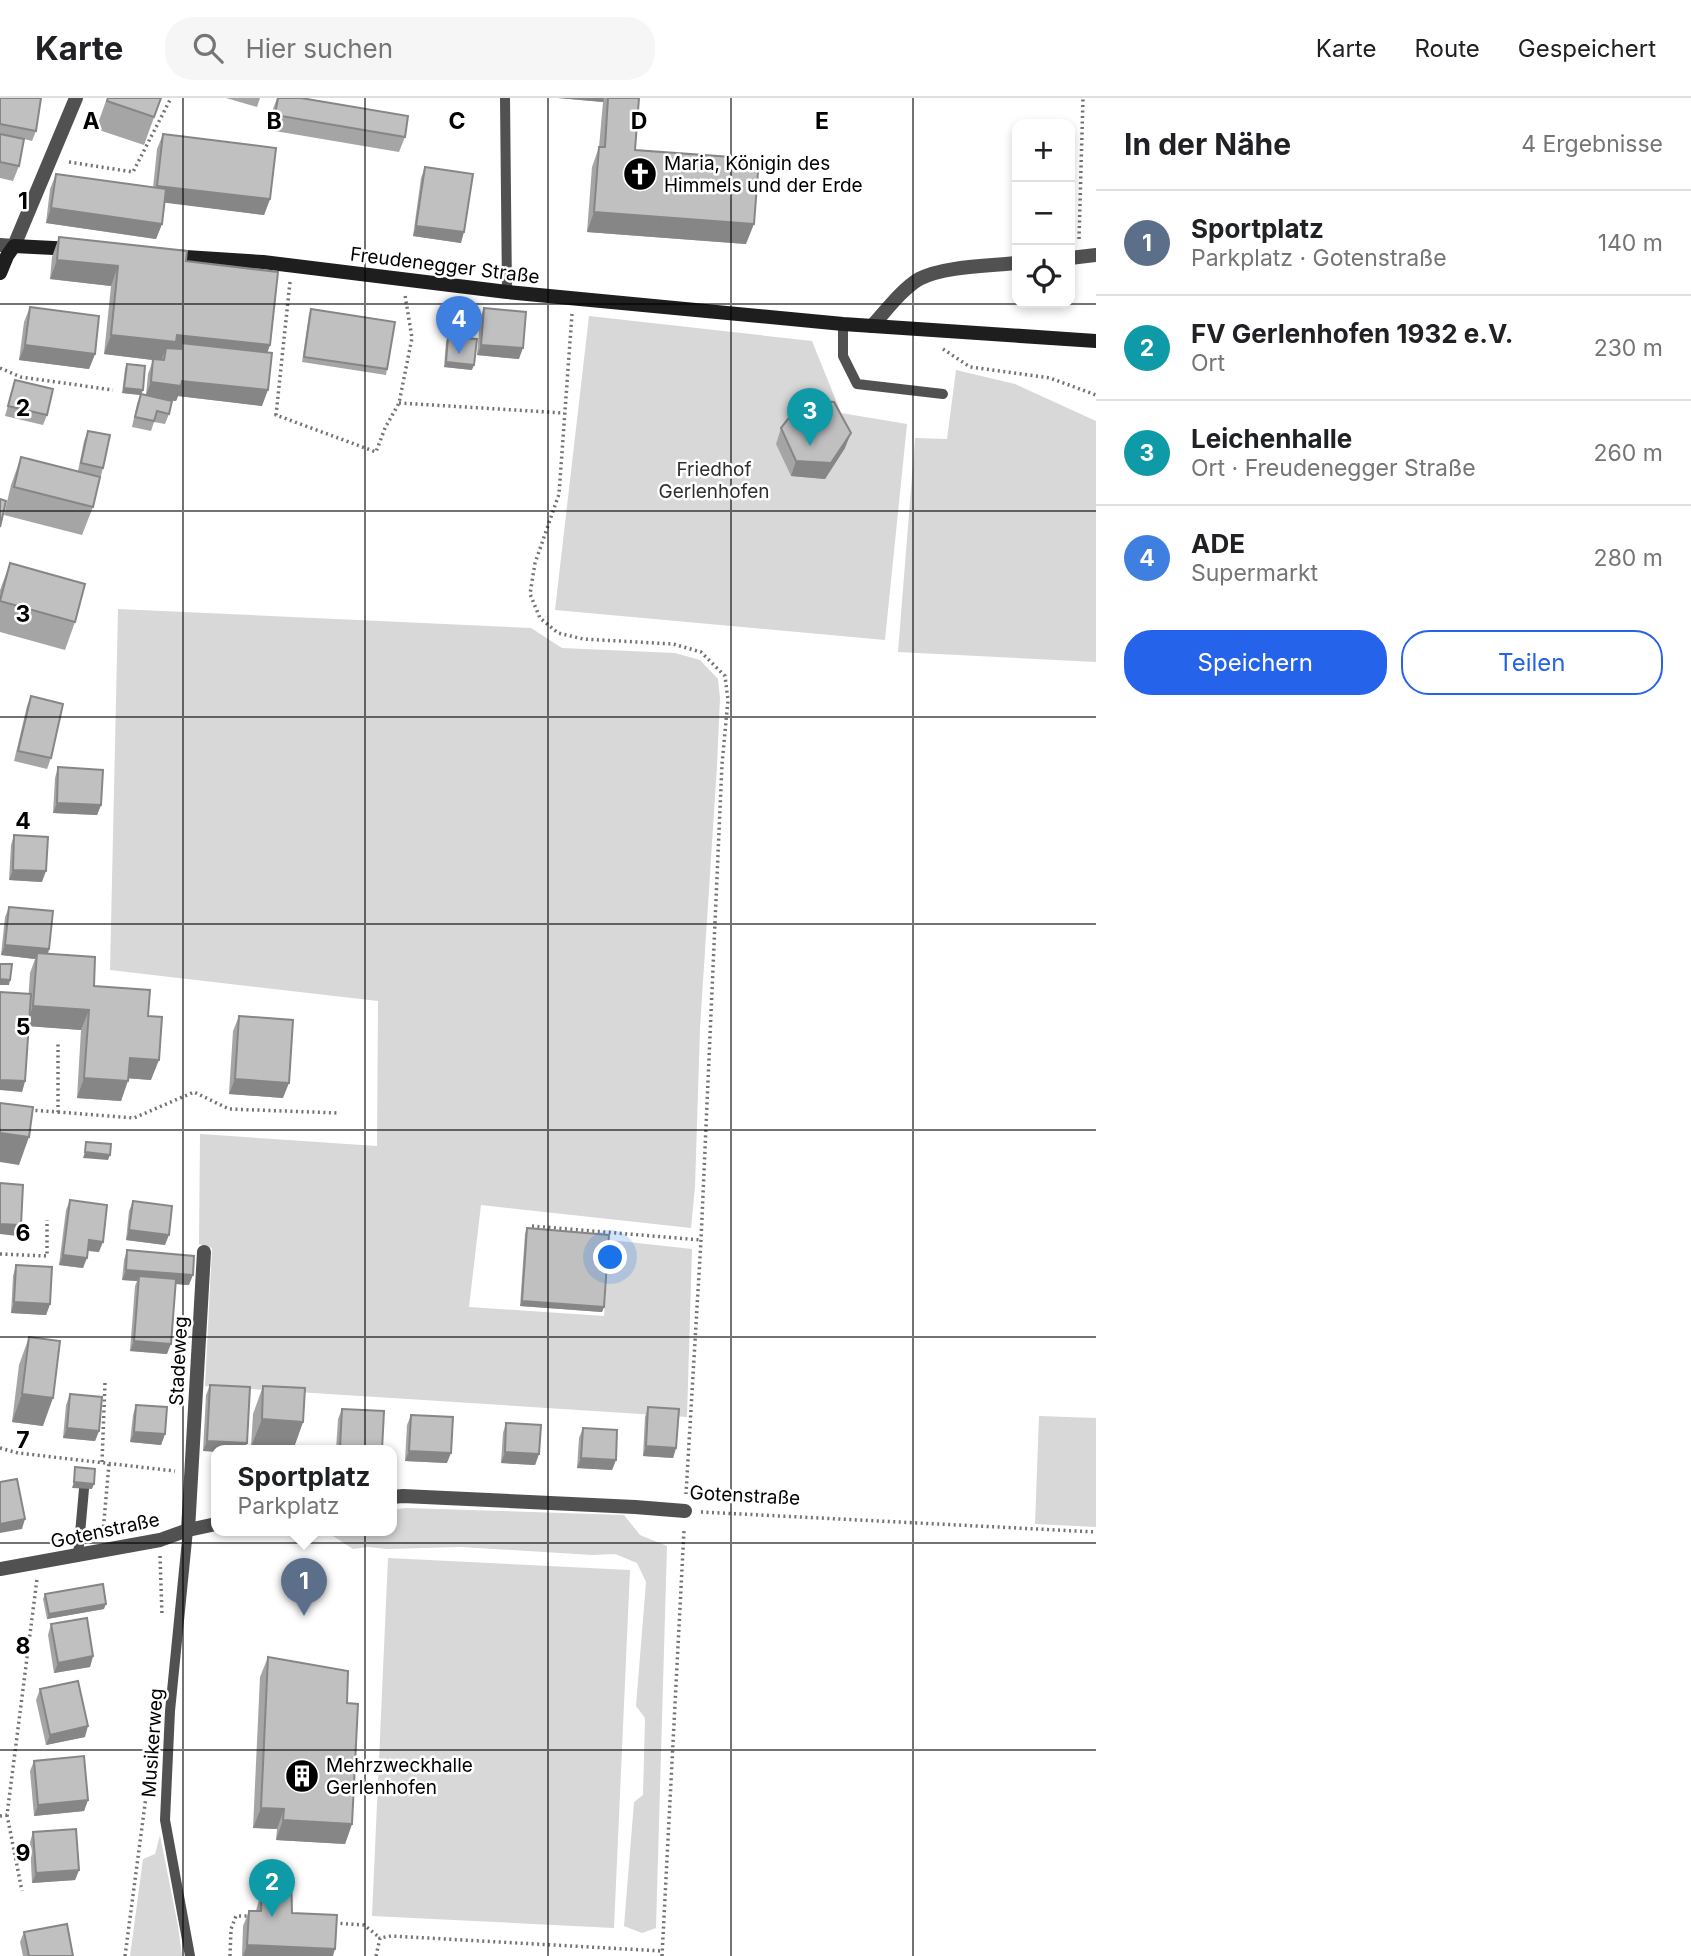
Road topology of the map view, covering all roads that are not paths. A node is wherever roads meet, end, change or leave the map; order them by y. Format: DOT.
graph roads {
  1 [pos="76,98"];
  2 [pos="505,98"];
  3 [pos="7,246"];
  4 [pos="84,250"];
  5 [pos="153,255"];
  6 [pos="1096,255"];
  7 [pos="1075,258"];
  8 [pos="1012,264"];
  9 [pos="0,273"];
  10 [pos="507,292"];
  11 [pos="843,324"];
  12 [pos="872,326"];
  13 [pos="1096,341"];
  14 [pos="943,394"];
  15 [pos="204,1252"];
  16 [pos="84,1489"];
  17 [pos="397,1496"];
  18 [pos="685,1511"];
  19 [pos="211,1525"];
  20 [pos="188,1530"];
  21 [pos="78,1556"];
  22 [pos="0,1569"];
  23 [pos="190,1956"];
  1 -- 3 [label="street"];
  2 -- 10 [label="lane"];
  3 -- 4 [label="street"];
  3 -- 9 [label="street"];
  5 -- 10 [label="street, Freudenegger Straße"];
  6 -- 7 [label="street"];
  8 -- 12 [label="street"];
  10 -- 11 [label="street, Freudenegger Straße"];
  11 -- 12 [label="street, Freudenegger Straße"];
  11 -- 14 [label="lane"];
  12 -- 13 [label="street, Freudenegger Straße"];
  15 -- 20 [label="street, Stadeweg"];
  16 -- 21 [label="lane"];
  17 -- 18 [label="street, Gotenstraße"];
  19 -- 20 [label="street, Gotenstraße"];
  20 -- 21 [label="street, Gotenstraße"];
  20 -- 23 [label="lane, Musikerweg"];
  21 -- 22 [label="street, Gotenstraße"];
}
